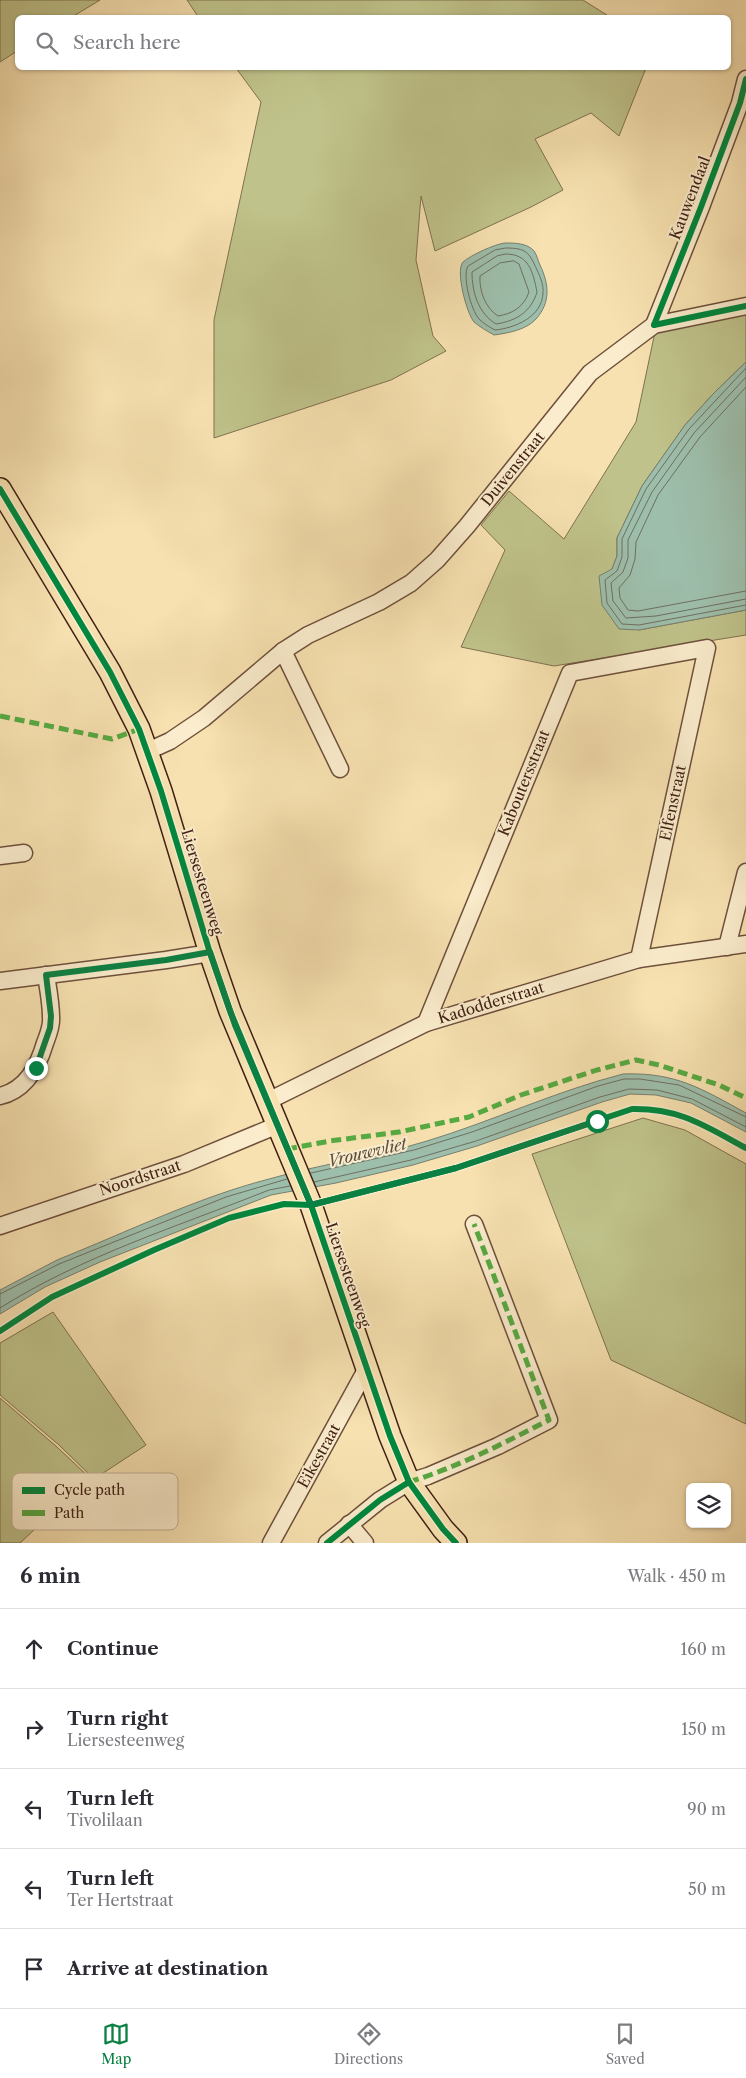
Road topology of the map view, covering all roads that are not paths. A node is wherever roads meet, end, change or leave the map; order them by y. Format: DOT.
graph roads {
  1 [pos="746,79"];
  2 [pos="746,306"];
  3 [pos="654,325"];
  4 [pos="0,489"];
  5 [pos="707,648"];
  6 [pos="283,651"];
  7 [pos="148,752"];
  8 [pos="340,769"];
  9 [pos="24,853"];
  10 [pos="0,856"];
  11 [pos="746,872"];
  12 [pos="746,944"];
  13 [pos="727,947"];
  14 [pos="210,952"];
  15 [pos="639,959"];
  16 [pos="46,975"];
  17 [pos="0,981"];
  18 [pos="426,1023"];
  19 [pos="0,1096"];
  20 [pos="268,1100"];
  21 [pos="278,1125"];
  22 [pos="474,1224"];
  23 [pos="0,1226"];
  24 [pos="367,1368"];
  25 [pos="410,1482"];
  26 [pos="349,1524"];
  27 [pos="271,1543"];
  28 [pos="327,1543"];
  29 [pos="365,1543"];
  30 [pos="456,1543"];
  1 -- 3 [label="street, Kauwendaal"];
  2 -- 3 [label="street, Duivenstraat"];
  3 -- 6 [label="street, Duivenstraat"];
  4 -- 7 [label="main road, Liersesteenweg"];
  5 -- 15 [label="street, Elfenstraat"];
  5 -- 18 [label="street, Kaboutersstraat"];
  6 -- 7 [label="street, Duivenstraat"];
  6 -- 8 [label="street"];
  7 -- 14 [label="main road, Liersesteenweg"];
  9 -- 10 [label="street"];
  11 -- 13 [label="street"];
  12 -- 13 [label="street, Kadodderstraat"];
  13 -- 15 [label="street, Kadodderstraat"];
  14 -- 16 [label="street"];
  14 -- 20 [label="main road, Liersesteenweg"];
  15 -- 18 [label="street, Kadodderstraat"];
  16 -- 17 [label="street"];
  16 -- 19 [label="street"];
  18 -- 20 [label="street, Kadodderstraat"];
  20 -- 21 [label="main road, Liersesteenweg"];
  21 -- 23 [label="street, Noordstraat"];
  21 -- 24 [label="main road, Liersesteenweg"];
  22 -- 25 [label="street"];
  24 -- 25 [label="main road, Liersesteenweg"];
  24 -- 27 [label="street, Eikestraat"];
  25 -- 26 [label="street"];
  25 -- 30 [label="main road, Liersesteenweg"];
  26 -- 28 [label="street"];
  26 -- 29 [label="street"];
}
